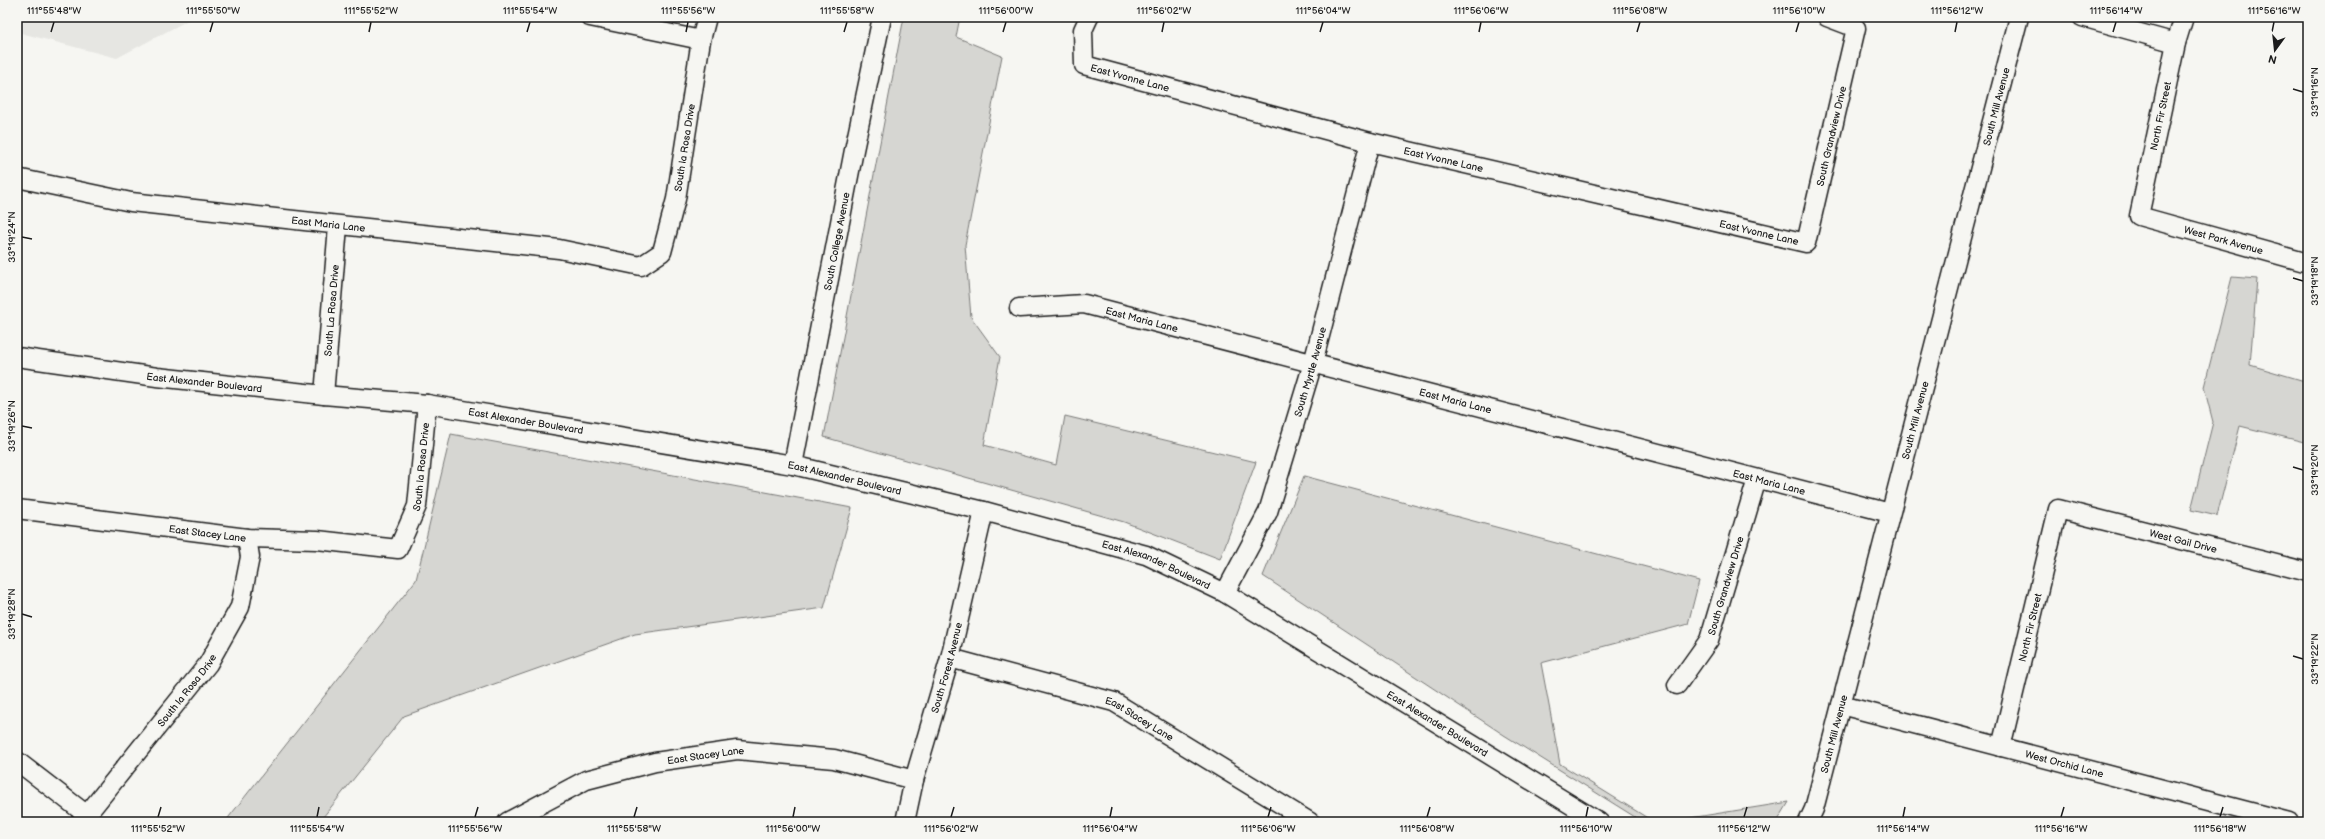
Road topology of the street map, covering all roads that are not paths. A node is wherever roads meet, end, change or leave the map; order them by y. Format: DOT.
graph roads {
  1 [pos="590,17"];
  2 [pos="707,17"];
  3 [pos="882,17"];
  4 [pos="1089,17"];
  5 [pos="1827,17"];
  6 [pos="2019,17"];
  7 [pos="2082,17"];
  8 [pos="2184,17"];
  9 [pos="701,40"];
  10 [pos="2176,43"];
  11 [pos="1370,142"];
  12 [pos="17,178"];
  13 [pos="2139,216"];
  14 [pos="338,226"];
  15 [pos="1806,243"];
  16 [pos="2308,263"];
  17 [pos="641,266"];
  18 [pos="1019,308"];
  19 [pos="17,357"];
  20 [pos="1313,363"];
  21 [pos="324,395"];
  22 [pos="427,404"];
  23 [pos="793,465"];
  24 [pos="1757,479"];
  25 [pos="17,509"];
  26 [pos="2058,509"];
  27 [pos="984,511"];
  28 [pos="1890,513"];
  29 [pos="246,538"];
  30 [pos="398,549"];
  31 [pos="2308,572"];
  32 [pos="1224,593"];
  33 [pos="950,658"];
  34 [pos="1678,685"];
  35 [pos="1841,706"];
  36 [pos="2001,747"];
  37 [pos="17,761"];
  38 [pos="914,780"];
  39 [pos="84,818"];
  40 [pos="507,822"];
  41 [pos="905,822"];
  42 [pos="1310,822"];
  43 [pos="1599,822"];
  44 [pos="1808,822"];
  45 [pos="2289,822"];
  1 -- 9 [label="street"];
  2 -- 9 [label="street, South la Rosa Drive"];
  3 -- 23 [label="street, South College Avenue"];
  4 -- 11 [label="street, East Yvonne Lane"];
  5 -- 15 [label="street, South Grandview Drive"];
  6 -- 28 [label="street, South Mill Avenue"];
  7 -- 10 [label="street"];
  8 -- 10 [label="street, North Fir Street"];
  9 -- 17 [label="street, South la Rosa Drive"];
  10 -- 13 [label="street, North Fir Street"];
  11 -- 15 [label="street, East Yvonne Lane"];
  11 -- 20 [label="street, South Myrtle Avenue"];
  12 -- 14 [label="street, East Maria Lane"];
  13 -- 16 [label="street, West Park Avenue"];
  14 -- 17 [label="street, East Maria Lane"];
  14 -- 21 [label="street, South La Rosa Drive"];
  18 -- 20 [label="street, East Maria Lane"];
  19 -- 21 [label="street, East Alexander Boulevard"];
  20 -- 24 [label="street, East Maria Lane"];
  20 -- 32 [label="street, South Myrtle Avenue"];
  21 -- 22 [label="street, East Alexander Boulevard"];
  22 -- 23 [label="street, East Alexander Boulevard"];
  22 -- 30 [label="street, South la Rosa Drive"];
  23 -- 27 [label="street, East Alexander Boulevard"];
  24 -- 28 [label="street, East Maria Lane"];
  24 -- 34 [label="street, South Grandview Drive"];
  25 -- 29 [label="street, East Stacey Lane"];
  26 -- 31 [label="street, West Gail Drive"];
  26 -- 36 [label="street, North Fir Street"];
  27 -- 32 [label="street, East Alexander Boulevard"];
  27 -- 33 [label="street, South Forest Avenue"];
  28 -- 35 [label="street, South Mill Avenue"];
  29 -- 30 [label="street, East Stacey Lane"];
  29 -- 39 [label="street, South la Rosa Drive"];
  32 -- 43 [label="street, East Alexander Boulevard"];
  33 -- 38 [label="street, South Forest Avenue"];
  33 -- 42 [label="street, East Stacey Lane"];
  35 -- 36 [label="street, West Orchid Lane"];
  35 -- 44 [label="street, South Mill Avenue"];
  36 -- 45 [label="street, West Orchid Lane"];
  37 -- 39 [label="street"];
  38 -- 40 [label="street, East Stacey Lane"];
  38 -- 41 [label="street, South Forest Avenue"];
}
